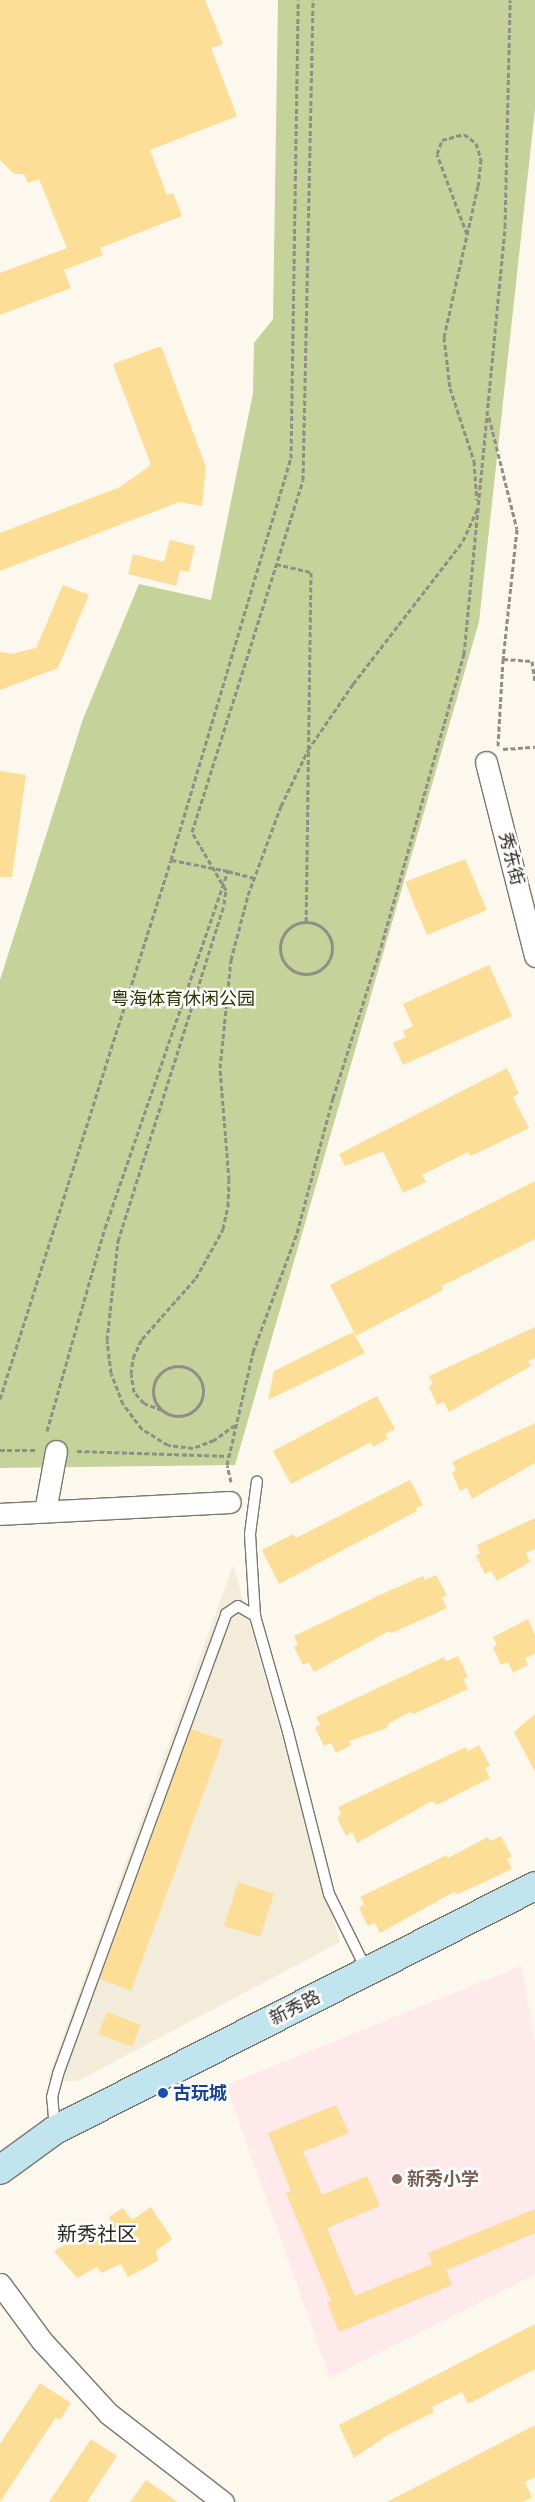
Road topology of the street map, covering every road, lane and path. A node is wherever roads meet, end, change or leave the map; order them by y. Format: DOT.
graph roads {
  1 [pos="298,0"];
  2 [pos="313,0"];
  3 [pos="510,0"];
  4 [pos="467,234"];
  5 [pos="488,414"];
  6 [pos="478,506"];
  7 [pos="276,564"];
  8 [pos="503,659"];
  9 [pos="535,682"];
  10 [pos="534,747"];
  11 [pos="308,750"];
  12 [pos="486,762"];
  13 [pos="171,860"];
  14 [pos="228,871"];
  15 [pos="254,878"];
  16 [pos="306,922"];
  17 [pos="535,956"];
  18 [pos="0,1399"];
  19 [pos="162,1410"];
  20 [pos="235,1425"];
  21 [pos="0,1450"];
  22 [pos="49,1451"];
  23 [pos="229,1456"];
  24 [pos="257,1481"];
  25 [pos="255,1498"];
  26 [pos="230,1502"];
  27 [pos="44,1512"];
  28 [pos="0,1514"];
  29 [pos="255,1616"];
  30 [pos="535,1886"];
  31 [pos="367,1972"];
  32 [pos="55,2130"];
  33 [pos="0,2144"];
  34 [pos="0,2170"];
  35 [pos="0,2284"];
  36 [pos="223,2502"];
  1 -- 13 [label="path"];
  2 -- 7 [label="path, bridge"];
  3 -- 5 [label="path"];
  4 -- 4 [label="path"];
  4 -- 6 [label="path"];
  5 -- 6 [label="path"];
  5 -- 8 [label="path"];
  6 -- 11 [label="path"];
  6 -- 20 [label="path"];
  7 -- 11 [label="path"];
  7 -- 20 [label="path, bridge"];
  8 -- 9 [label="path"];
  8 -- 10 [label="path"];
  11 -- 15 [label="path"];
  11 -- 16 [label="path"];
  12 -- 17 [label="street, 秀东街"];
  13 -- 14 [label="path"];
  13 -- 18 [label="path"];
  14 -- 15 [label="path"];
  14 -- 22 [label="path"];
  15 -- 19 [label="path"];
  16 -- 16 [label="path"];
  19 -- 19 [label="path"];
  20 -- 23 [label="path"];
  21 -- 22 [label="path"];
  22 -- 23 [label="path"];
  22 -- 27 [label="street"];
  23 -- 25 [label="path"];
  24 -- 25 [label="lane"];
  25 -- 29 [label="lane"];
  26 -- 27 [label="street"];
  27 -- 28 [label="street"];
  29 -- 31 [label="lane"];
  29 -- 32 [label="lane"];
  30 -- 31 [label="main road, 新秀路"];
  31 -- 32 [label="main road, 新秀路"];
  32 -- 33 [label="main road, 新秀路"];
  32 -- 34 [label="main road, 新秀路"];
  35 -- 36 [label="street"];
}
